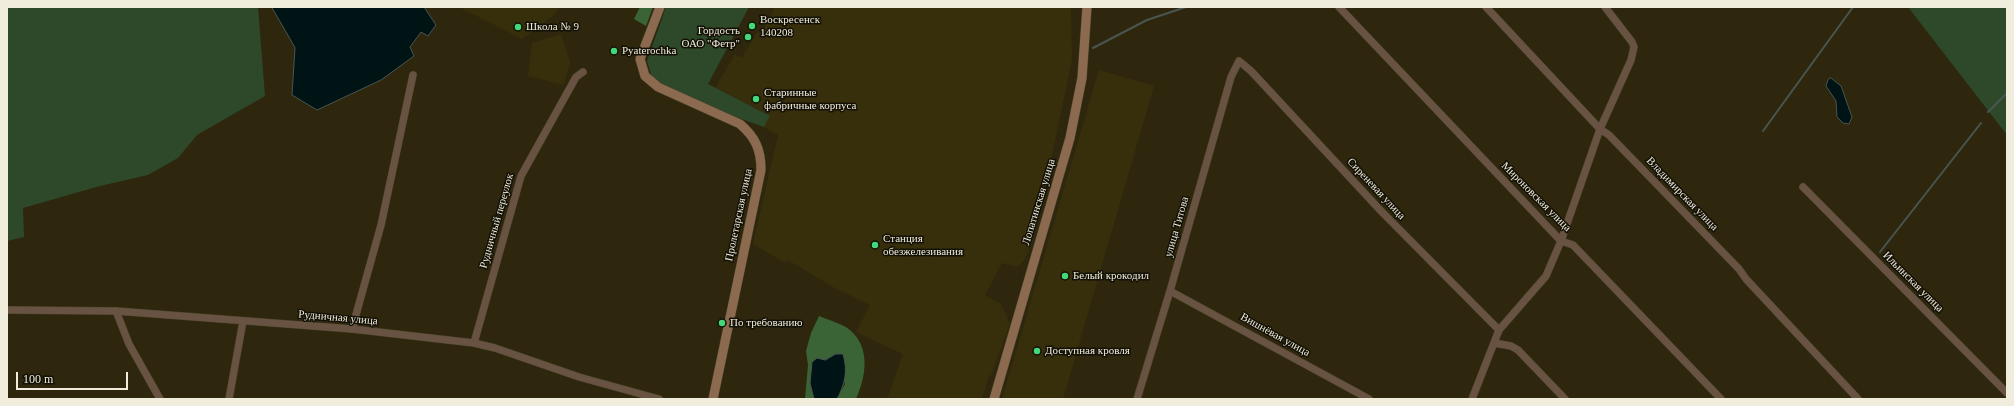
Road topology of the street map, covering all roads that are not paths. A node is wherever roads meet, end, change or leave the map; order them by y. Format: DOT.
graph roads {
  1 [pos="660,7"];
  2 [pos="1086,7"];
  3 [pos="1339,7"];
  4 [pos="1486,7"];
  5 [pos="1605,7"];
  6 [pos="1239,62"];
  7 [pos="583,72"];
  8 [pos="413,75"];
  9 [pos="1600,129"];
  10 [pos="1803,188"];
  11 [pos="1560,240"];
  12 [pos="1170,291"];
  13 [pos="7,310"];
  14 [pos="116,311"];
  15 [pos="243,321"];
  16 [pos="352,330"];
  17 [pos="1499,330"];
  18 [pos="474,343"];
  19 [pos="1494,343"];
  20 [pos="2007,393"];
  21 [pos="160,399"];
  22 [pos="229,399"];
  23 [pos="659,399"];
  24 [pos="713,399"];
  25 [pos="994,399"];
  26 [pos="1137,399"];
  27 [pos="1369,399"];
  28 [pos="1472,399"];
  29 [pos="1565,399"];
  30 [pos="1721,399"];
  31 [pos="1858,399"];
  1 -- 24 [label="street, Пролетарская улица"];
  2 -- 25 [label="street, Лопатинская улица"];
  3 -- 11 [label="street, Мироновская улица"];
  4 -- 9 [label="street, Владимирская улица"];
  5 -- 9 [label="street"];
  6 -- 12 [label="street, улица Титова"];
  6 -- 17 [label="street, Сиреневая улица"];
  7 -- 18 [label="street, Рудничный переулок"];
  8 -- 16 [label="street"];
  9 -- 11 [label="street"];
  9 -- 31 [label="street, Владимирская улица"];
  10 -- 20 [label="street, Ильинская улица"];
  11 -- 17 [label="street"];
  11 -- 30 [label="street, Мироновская улица"];
  12 -- 26 [label="street, улица Титова"];
  12 -- 27 [label="street, Вишнёвая улица"];
  13 -- 14 [label="street, Рудничная улица"];
  14 -- 15 [label="street, Рудничная улица"];
  14 -- 21 [label="street"];
  15 -- 16 [label="street, Рудничная улица"];
  15 -- 22 [label="street"];
  16 -- 18 [label="street, Рудничная улица"];
  17 -- 19 [label="street"];
  18 -- 23 [label="street, Рудничная улица"];
  19 -- 28 [label="street"];
  19 -- 29 [label="street"];
}
